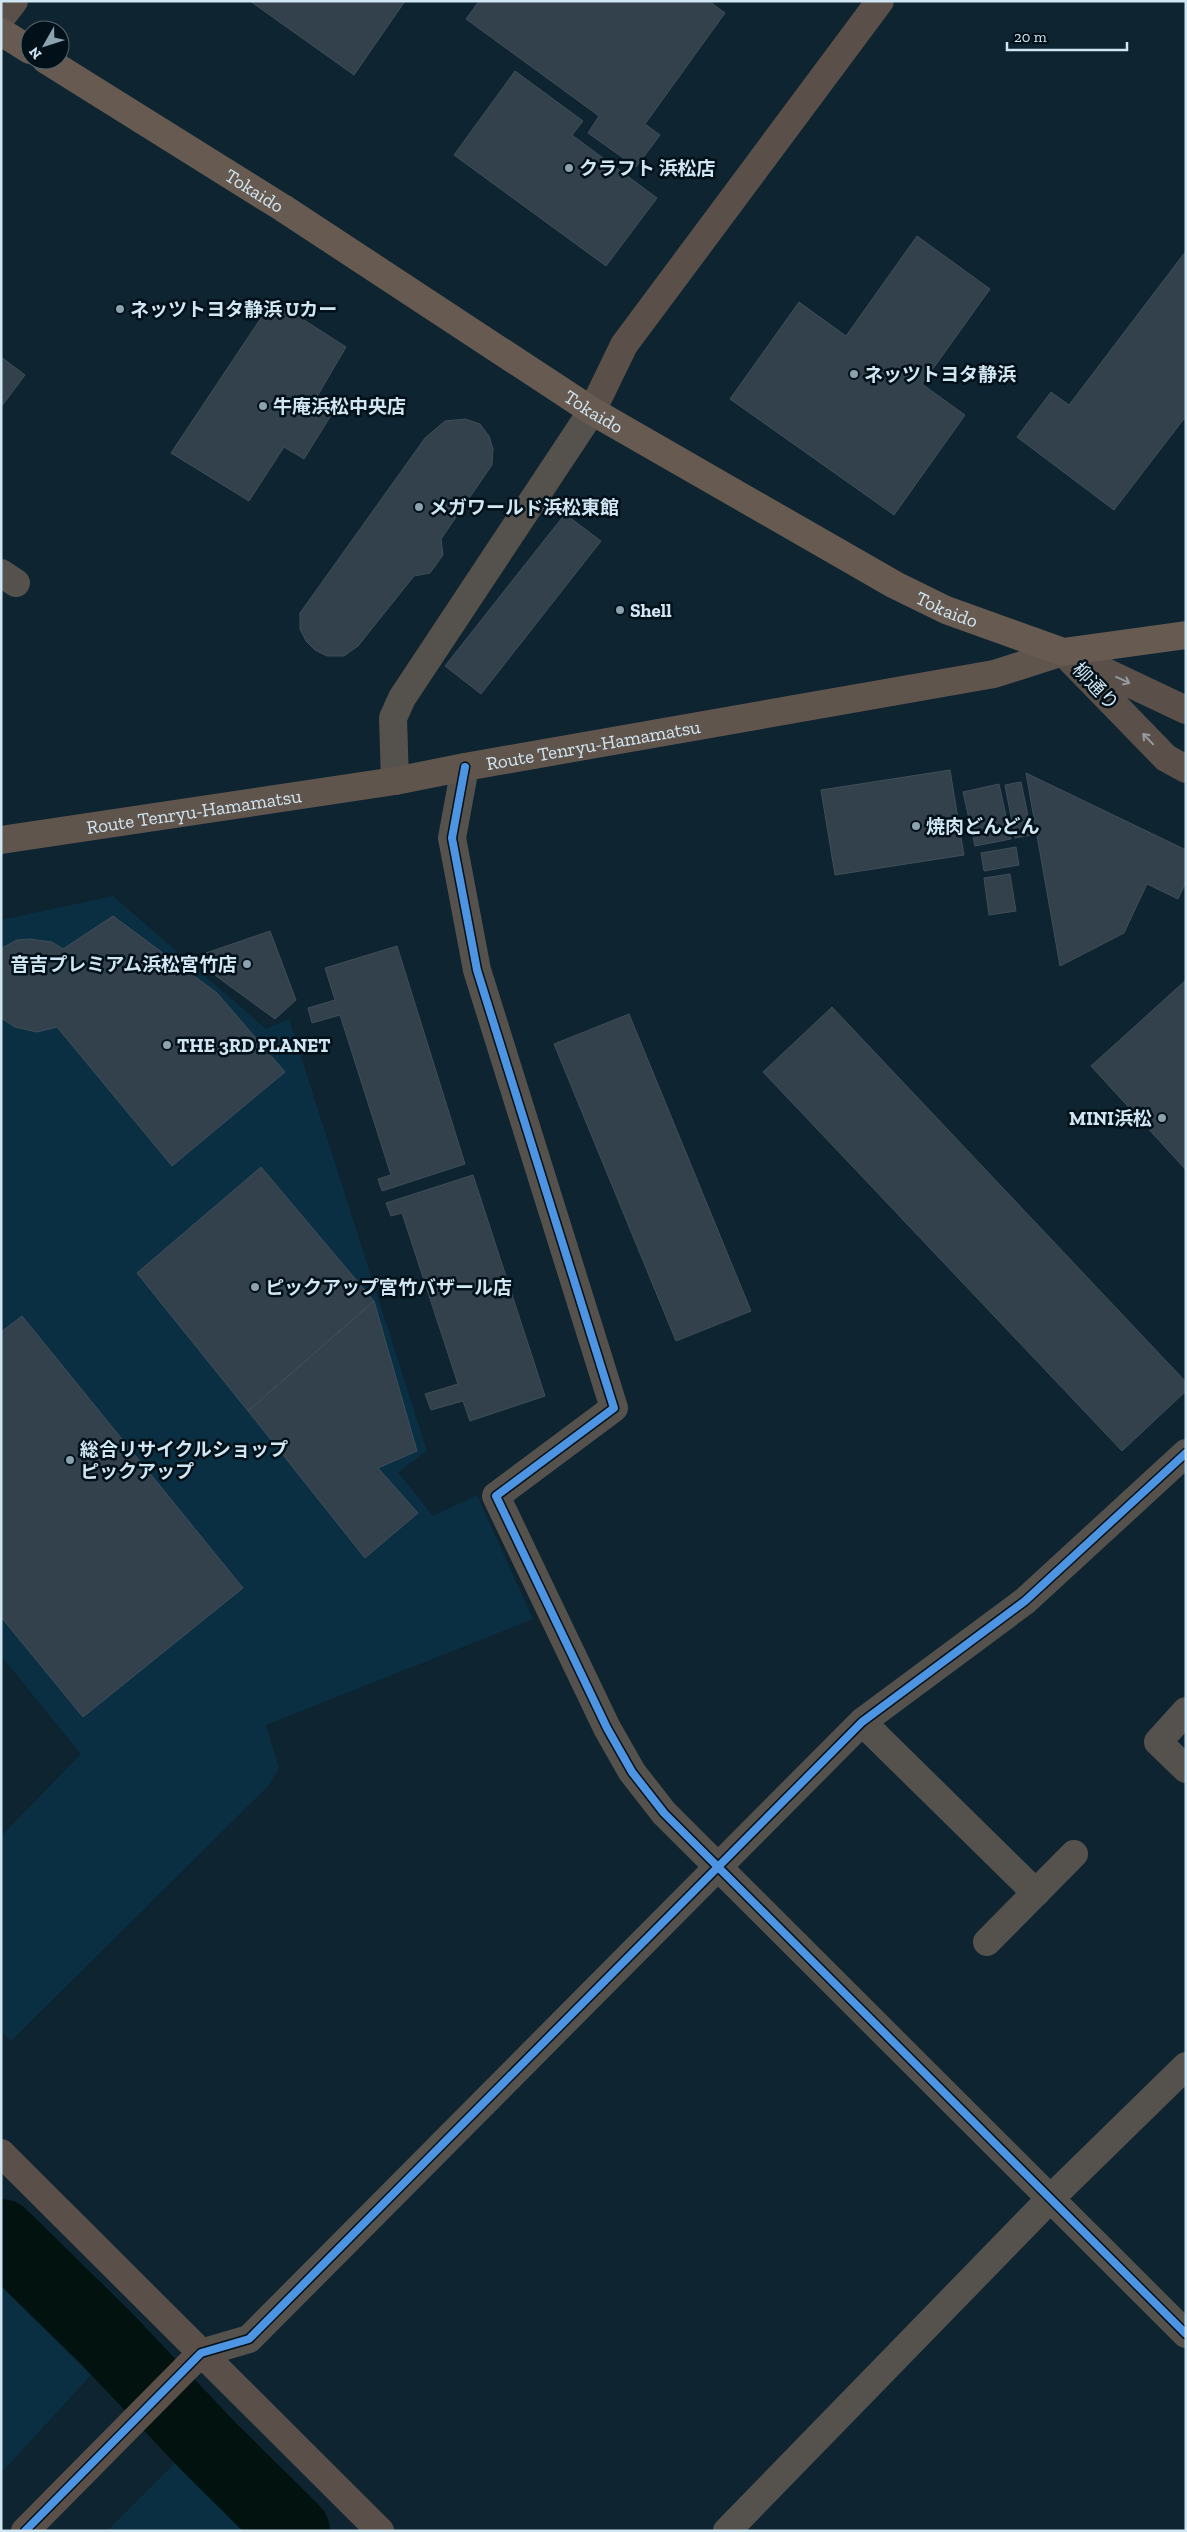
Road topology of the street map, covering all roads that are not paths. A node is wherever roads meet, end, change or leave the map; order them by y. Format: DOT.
graph roads {
  1 [pos="14,1"];
  2 [pos="880,1"];
  3 [pos="1,18"];
  4 [pos="1,32"];
  5 [pos="20,44"];
  6 [pos="62,70"];
  7 [pos="592,411"];
  8 [pos="1186,634"];
  9 [pos="1063,652"];
  10 [pos="1186,710"];
  11 [pos="465,767"];
  12 [pos="1186,768"];
  13 [pos="395,781"];
  14 [pos="1,840"];
  15 [pos="1186,1453"];
  16 [pos="1186,1711"];
  17 [pos="862,1722"];
  18 [pos="1186,1769"];
  19 [pos="1074,1854"];
  20 [pos="719,1867"];
  21 [pos="1036,1893"];
  22 [pos="988,1942"];
  23 [pos="1186,2066"];
  24 [pos="1,2153"];
  25 [pos="1050,2199"];
  26 [pos="1186,2334"];
  27 [pos="201,2353"];
  28 [pos="25,2531"];
  29 [pos="380,2531"];
  30 [pos="726,2531"];
  1 -- 3 [label="street"];
  2 -- 7 [label="street"];
  4 -- 5 [label="highway"];
  6 -- 7 [label="highway, Tokaido"];
  7 -- 9 [label="highway, Tokaido"];
  7 -- 13 [label="street"];
  8 -- 9 [label="highway, Tokaido"];
  9 -- 10 [label="street, 柳通り, one-way"];
  9 -- 11 [label="main road, Route Tenryu-Hamamatsu"];
  12 -- 9 [label="street, 柳通り, one-way"];
  11 -- 13 [label="main road, Route Tenryu-Hamamatsu"];
  11 -- 20 [label="street"];
  13 -- 14 [label="main road, Route Tenryu-Hamamatsu"];
  15 -- 17 [label="street"];
  16 -- 18 [label="street"];
  17 -- 20 [label="street"];
  17 -- 21 [label="street"];
  19 -- 21 [label="street"];
  20 -- 25 [label="street"];
  20 -- 27 [label="street"];
  21 -- 22 [label="street"];
  23 -- 25 [label="street"];
  24 -- 27 [label="street"];
  25 -- 26 [label="street"];
  25 -- 30 [label="street"];
  27 -- 28 [label="street"];
  27 -- 29 [label="street"];
}
